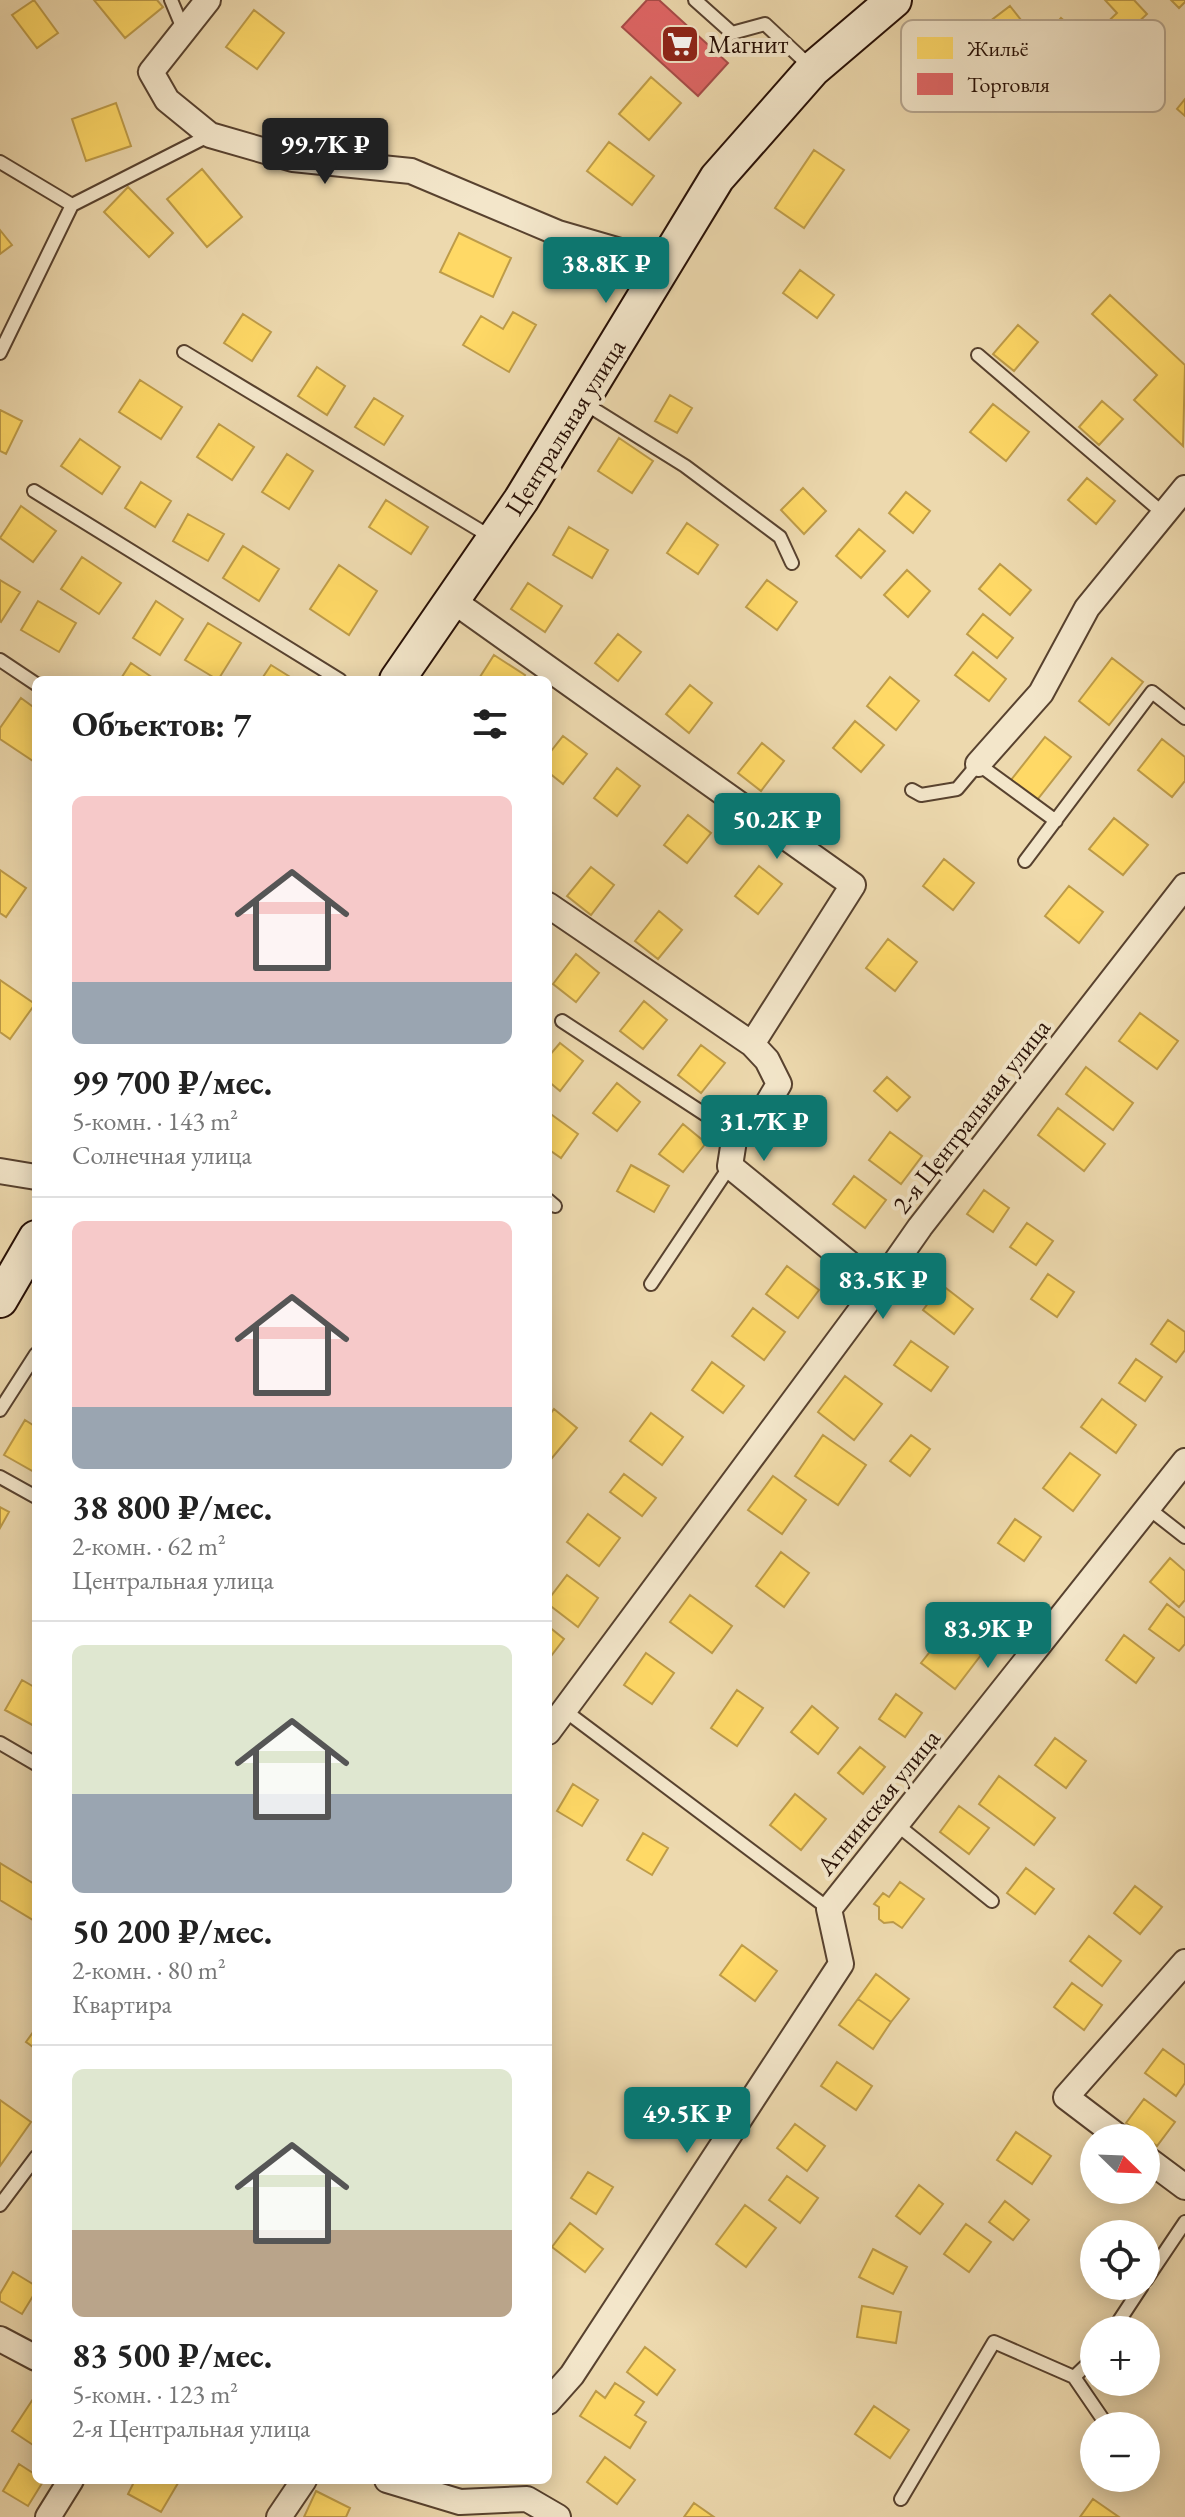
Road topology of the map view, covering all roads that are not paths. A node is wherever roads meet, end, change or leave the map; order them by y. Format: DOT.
graph roads {
  1 [pos="171,0"];
  2 [pos="208,0"];
  3 [pos="695,0"];
  4 [pos="894,0"];
  5 [pos="184,31"];
  6 [pos="813,69"];
  7 [pos="210,135"];
  8 [pos="0,162"];
  9 [pos="72,205"];
  10 [pos="665,264"];
  11 [pos="184,352"];
  12 [pos="0,353"];
  13 [pos="978,355"];
  14 [pos="582,401"];
  15 [pos="1185,488"];
  16 [pos="34,491"];
  17 [pos="1164,514"];
  18 [pos="494,539"];
  19 [pos="792,563"];
  20 [pos="452,600"];
  21 [pos="0,660"];
  22 [pos="334,676"];
  23 [pos="400,676"];
  24 [pos="32,681"];
  25 [pos="1185,718"];
  26 [pos="978,764"];
  27 [pos="912,790"];
  28 [pos="1056,821"];
  29 [pos="1025,861"];
  30 [pos="1185,886"];
  31 [pos="552,908"];
  32 [pos="562,1021"];
  33 [pos="752,1044"];
  34 [pos="735,1134"];
  35 [pos="730,1166"];
  36 [pos="0,1171"];
  37 [pos="32,1176"];
  38 [pos="32,1245"];
  39 [pos="651,1284"];
  40 [pos="878,1287"];
  41 [pos="0,1300"];
  42 [pos="32,1360"];
  43 [pos="0,1410"];
  44 [pos="1185,1461"];
  45 [pos="0,1477"];
  46 [pos="32,1495"];
  47 [pos="1148,1508"];
  48 [pos="1185,1537"];
  49 [pos="564,1710"];
  50 [pos="552,1726"];
  51 [pos="0,1743"];
  52 [pos="32,1762"];
  53 [pos="896,1824"];
  54 [pos="992,1901"];
  55 [pos="829,1909"];
  56 [pos="1185,1962"];
  57 [pos="1102,2124"];
  58 [pos="32,2162"];
  59 [pos="1160,2168"];
  60 [pos="1185,2187"];
  61 [pos="0,2205"];
  62 [pos="1185,2222"];
  63 [pos="1160,2259"];
  64 [pos="0,2339"];
  65 [pos="32,2356"];
  66 [pos="1080,2371"];
  67 [pos="1074,2377"];
  68 [pos="552,2398"];
  69 [pos="1098,2412"];
  70 [pos="69,2484"];
  71 [pos="301,2484"];
  72 [pos="400,2484"];
  73 [pos="476,2484"];
  74 [pos="901,2499"];
  75 [pos="460,2502"];
  76 [pos="521,2508"];
  77 [pos="48,2517"];
  78 [pos="279,2517"];
  79 [pos="558,2517"];
  1 -- 5 [label="lane"];
  2 -- 5 [label="street"];
  3 -- 6 [label="lane"];
  4 -- 6 [label="street, Центральная улица"];
  5 -- 7 [label="street"];
  6 -- 10 [label="street, Центральная улица"];
  7 -- 9 [label="lane"];
  7 -- 10 [label="street"];
  8 -- 9 [label="lane"];
  9 -- 12 [label="lane"];
  10 -- 14 [label="street, Центральная улица"];
  11 -- 18 [label="lane"];
  13 -- 17 [label="lane"];
  14 -- 18 [label="street, Центральная улица"];
  14 -- 19 [label="lane"];
  15 -- 17 [label="street"];
  16 -- 22 [label="lane"];
  17 -- 26 [label="street"];
  18 -- 20 [label="street, Центральная улица"];
  20 -- 23 [label="street, Центральная улица"];
  20 -- 33 [label="street"];
  21 -- 24 [label="lane"];
  25 -- 28 [label="lane"];
  26 -- 27 [label="lane"];
  26 -- 28 [label="lane"];
  28 -- 29 [label="lane"];
  30 -- 40 [label="street, 2-я Центральная улица"];
  31 -- 33 [label="street"];
  32 -- 34 [label="lane"];
  33 -- 34 [label="street"];
  34 -- 35 [label="street"];
  35 -- 39 [label="lane"];
  35 -- 40 [label="street"];
  36 -- 37 [label="street"];
  38 -- 41 [label="street"];
  40 -- 49 [label="street, 2-я Центральная улица"];
  42 -- 43 [label="lane"];
  44 -- 47 [label="street, Атнинская улица"];
  45 -- 46 [label="lane"];
  47 -- 48 [label="lane"];
  47 -- 53 [label="street, Атнинская улица"];
  49 -- 50 [label="street, 2-я Центральная улица"];
  49 -- 55 [label="lane"];
  51 -- 52 [label="lane"];
  53 -- 54 [label="lane"];
  53 -- 55 [label="street, Атнинская улица"];
  55 -- 68 [label="street, Атнинская улица"];
  56 -- 57 [label="street"];
  58 -- 61 [label="lane"];
  59 -- 60 [label="street"];
  62 -- 63 [label="lane"];
  64 -- 65 [label="street"];
  66 -- 67 [label="lane"];
  67 -- 69 [label="lane"];
  67 -- 74 [label="lane"];
  70 -- 77 [label="street"];
  71 -- 78 [label="street"];
  72 -- 75 [label="street"];
  73 -- 75 [label="street"];
  75 -- 76 [label="street"];
  76 -- 79 [label="street"];
}
